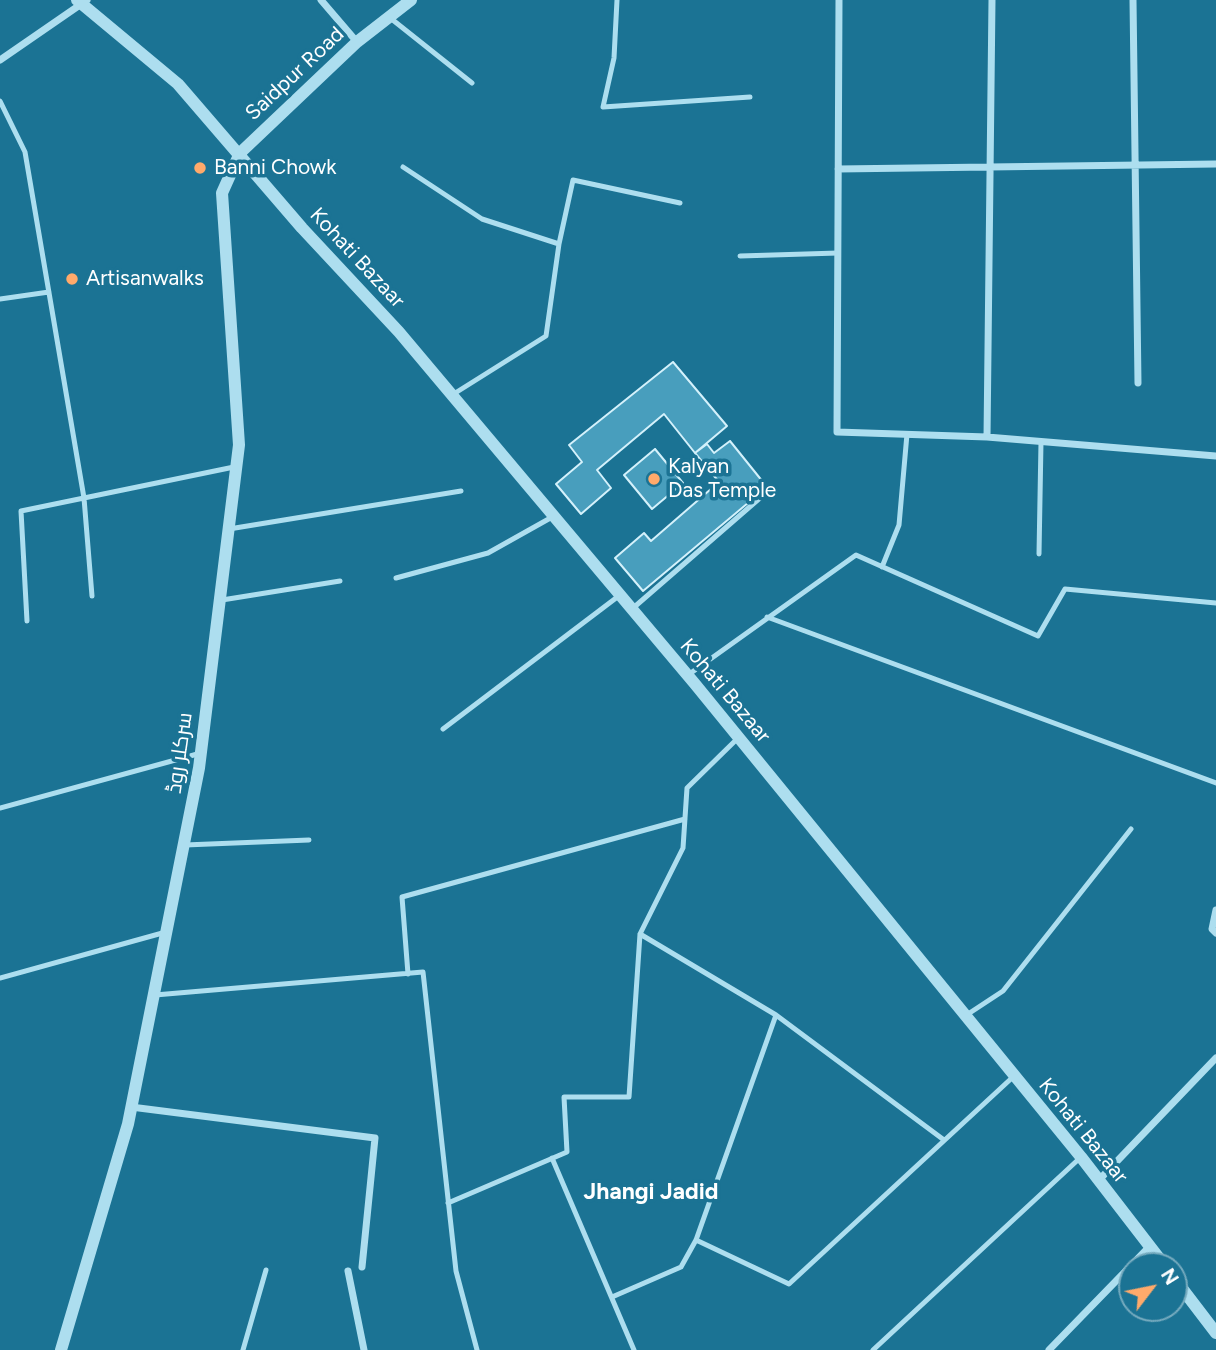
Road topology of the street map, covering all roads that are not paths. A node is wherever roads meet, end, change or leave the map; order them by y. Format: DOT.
graph roads {
  1 [pos="321,0"];
  2 [pos="411,0"];
  3 [pos="617,0"];
  4 [pos="839,0"];
  5 [pos="992,0"];
  6 [pos="1133,0"];
  7 [pos="82,1"];
  8 [pos="389,17"];
  9 [pos="356,42"];
  10 [pos="0,60"];
  11 [pos="472,83"];
  12 [pos="750,97"];
  13 [pos="0,101"];
  14 [pos="240,153"];
  15 [pos="1216,164"];
  16 [pos="1136,165"];
  17 [pos="403,167"];
  18 [pos="990,167"];
  19 [pos="838,169"];
  20 [pos="680,203"];
  21 [pos="559,244"];
  22 [pos="838,253"];
  23 [pos="740,256"];
  24 [pos="49,292"];
  25 [pos="0,299"];
  26 [pos="1138,383"];
  27 [pos="452,395"];
  28 [pos="907,434"];
  29 [pos="987,437"];
  30 [pos="1041,442"];
  31 [pos="1216,456"];
  32 [pos="237,466"];
  33 [pos="461,491"];
  34 [pos="768,491"];
  35 [pos="84,498"];
  36 [pos="554,516"];
  37 [pos="229,528"];
  38 [pos="1039,554"];
  39 [pos="882,567"];
  40 [pos="397,578"];
  41 [pos="340,581"];
  42 [pos="620,595"];
  43 [pos="92,596"];
  44 [pos="220,600"];
  45 [pos="1216,603"];
  46 [pos="632,609"];
  47 [pos="767,617"];
  48 [pos="27,621"];
  49 [pos="688,675"];
  50 [pos="443,729"];
  51 [pos="739,737"];
  52 [pos="201,752"];
  53 [pos="1216,783"];
  54 [pos="0,808"];
  55 [pos="685,820"];
  56 [pos="1131,829"];
  57 [pos="309,840"];
  58 [pos="185,845"];
  59 [pos="1216,910"];
  60 [pos="169,931"];
  61 [pos="1216,933"];
  62 [pos="640,934"];
  63 [pos="408,974"];
  64 [pos="0,978"];
  65 [pos="155,995"];
  66 [pos="776,1015"];
  67 [pos="965,1016"];
  68 [pos="1216,1058"];
  69 [pos="1014,1076"];
  70 [pos="131,1107"];
  71 [pos="944,1140"];
  72 [pos="1081,1157"];
  73 [pos="552,1158"];
  74 [pos="1099,1180"];
  75 [pos="448,1203"];
  76 [pos="696,1240"];
  77 [pos="1150,1246"];
  78 [pos="1154,1252"];
  79 [pos="362,1266"];
  80 [pos="266,1270"];
  81 [pos="348,1271"];
  82 [pos="1188,1296"];
  83 [pos="612,1297"];
  84 [pos="1216,1333"];
  85 [pos="61,1350"];
  86 [pos="243,1350"];
  87 [pos="364,1350"];
  88 [pos="477,1350"];
  89 [pos="634,1350"];
  90 [pos="873,1350"];
  91 [pos="1049,1350"];
  1 -- 9 [label="street"];
  2 -- 8 [label="street, Saidpur Road"];
  3 -- 12 [label="lane"];
  4 -- 19 [label="street"];
  5 -- 18 [label="street"];
  6 -- 16 [label="street"];
  7 -- 10 [label="street"];
  7 -- 14 [label="street, Kohati Bazaar"];
  8 -- 9 [label="street, Saidpur Road"];
  8 -- 11 [label="lane"];
  9 -- 14 [label="street, Saidpur Road"];
  13 -- 24 [label="lane"];
  14 -- 27 [label="street, Kohati Bazaar"];
  14 -- 32 [label="street, سرکلر روڈ"];
  15 -- 16 [label="street"];
  16 -- 18 [label="street"];
  16 -- 26 [label="street"];
  17 -- 21 [label="lane"];
  18 -- 19 [label="street"];
  18 -- 29 [label="street"];
  19 -- 22 [label="street"];
  20 -- 21 [label="lane"];
  21 -- 27 [label="lane"];
  22 -- 23 [label="lane"];
  22 -- 28 [label="street"];
  24 -- 25 [label="lane"];
  24 -- 35 [label="lane"];
  27 -- 36 [label="street, Kohati Bazaar"];
  28 -- 29 [label="street"];
  28 -- 39 [label="lane"];
  29 -- 30 [label="street"];
  30 -- 31 [label="street"];
  30 -- 38 [label="lane"];
  32 -- 35 [label="lane"];
  32 -- 37 [label="street, سرکلر روڈ"];
  33 -- 37 [label="lane"];
  34 -- 46 [label="lane"];
  35 -- 43 [label="lane"];
  35 -- 48 [label="lane"];
  36 -- 40 [label="lane"];
  36 -- 42 [label="street, Kohati Bazaar"];
  37 -- 44 [label="street, سرکلر روڈ"];
  39 -- 45 [label="lane"];
  39 -- 47 [label="lane"];
  41 -- 44 [label="lane"];
  42 -- 46 [label="street, Kohati Bazaar"];
  42 -- 50 [label="lane"];
  44 -- 52 [label="street, سرکلر روڈ"];
  46 -- 49 [label="street, Kohati Bazaar"];
  47 -- 49 [label="lane"];
  47 -- 53 [label="lane"];
  49 -- 51 [label="street, Kohati Bazaar"];
  51 -- 55 [label="lane"];
  51 -- 67 [label="street, Kohati Bazaar"];
  52 -- 54 [label="lane"];
  52 -- 58 [label="street, سرکلر روڈ"];
  55 -- 62 [label="lane"];
  55 -- 63 [label="lane"];
  56 -- 67 [label="lane"];
  57 -- 58 [label="lane"];
  58 -- 60 [label="street, سرکلر روڈ"];
  59 -- 61 [label="street"];
  60 -- 64 [label="lane"];
  60 -- 65 [label="street, سرکلر روڈ"];
  62 -- 66 [label="lane"];
  62 -- 73 [label="lane"];
  63 -- 65 [label="lane"];
  63 -- 75 [label="lane"];
  65 -- 70 [label="street, سرکلر روڈ"];
  66 -- 71 [label="lane"];
  66 -- 76 [label="lane"];
  67 -- 69 [label="street, Kohati Bazaar"];
  68 -- 74 [label="street"];
  69 -- 71 [label="lane"];
  69 -- 72 [label="street, Kohati Bazaar"];
  70 -- 79 [label="street"];
  70 -- 85 [label="street, سرکلر روڈ"];
  71 -- 76 [label="lane"];
  72 -- 74 [label="street, Kohati Bazaar"];
  72 -- 90 [label="lane"];
  73 -- 75 [label="lane"];
  73 -- 83 [label="lane"];
  74 -- 77 [label="street, Kohati Bazaar"];
  75 -- 88 [label="lane"];
  76 -- 83 [label="lane"];
  77 -- 78 [label="street, Kohati Bazaar"];
  77 -- 91 [label="street"];
  80 -- 86 [label="lane"];
  81 -- 87 [label="street"];
  82 -- 84 [label="street"];
  83 -- 89 [label="lane"];
}
